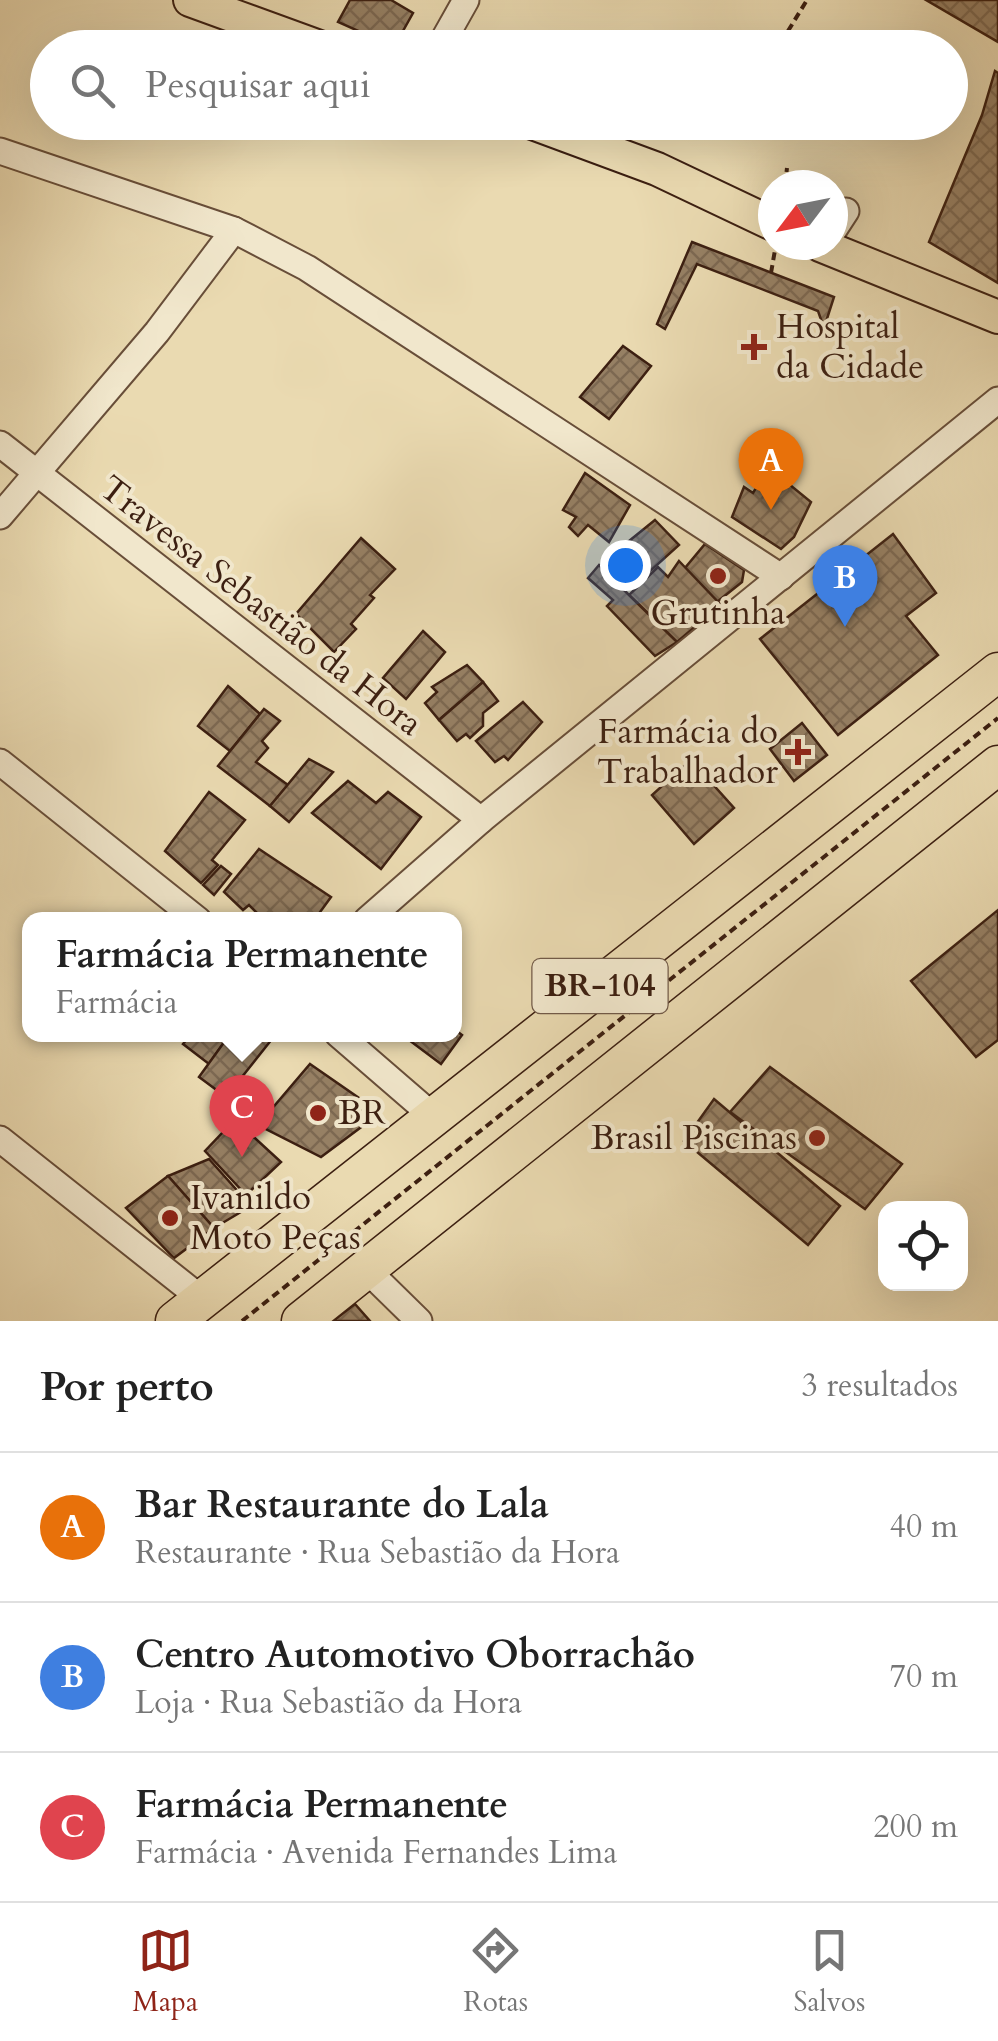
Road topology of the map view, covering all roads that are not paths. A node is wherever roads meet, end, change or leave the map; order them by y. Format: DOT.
graph roads {
  1 [pos="466,0"];
  2 [pos="197,1"];
  3 [pos="274,30"];
  4 [pos="449,30"];
  5 [pos="579,140"];
  6 [pos="0,151"];
  7 [pos="758,217"];
  8 [pos="234,230"];
  9 [pos="848,245"];
  10 [pos="998,317"];
  11 [pos="998,400"];
  12 [pos="0,444"];
  13 [pos="34,474"];
  14 [pos="0,516"];
  15 [pos="781,577"];
  16 [pos="998,672"];
  17 [pos="0,762"];
  18 [pos="998,764"];
  19 [pos="481,820"];
  20 [pos="188,912"];
  21 [pos="376,912"];
  22 [pos="347,1042"];
  23 [pos="434,1117"];
  24 [pos="0,1139"];
  25 [pos="366,1269"];
  26 [pos="189,1310"];
  27 [pos="301,1321"];
  28 [pos="419,1321"];
  1 -- 4 [label="street"];
  2 -- 3 [label="main road"];
  5 -- 7 [label="main road"];
  6 -- 8 [label="street"];
  8 -- 13 [label="street"];
  8 -- 15 [label="street"];
  9 -- 10 [label="main road"];
  11 -- 15 [label="street"];
  12 -- 13 [label="street, Travessa Sebastião da Hora"];
  13 -- 14 [label="street"];
  13 -- 19 [label="street, Travessa Sebastião da Hora"];
  15 -- 19 [label="street"];
  16 -- 23 [label="highway, BR-104"];
  17 -- 20 [label="street"];
  18 -- 25 [label="highway, BR-104"];
  19 -- 21 [label="street"];
  22 -- 23 [label="street"];
  23 -- 26 [label="highway, BR-104"];
  24 -- 26 [label="street"];
  25 -- 27 [label="highway, BR-104"];
  25 -- 28 [label="street"];
}
